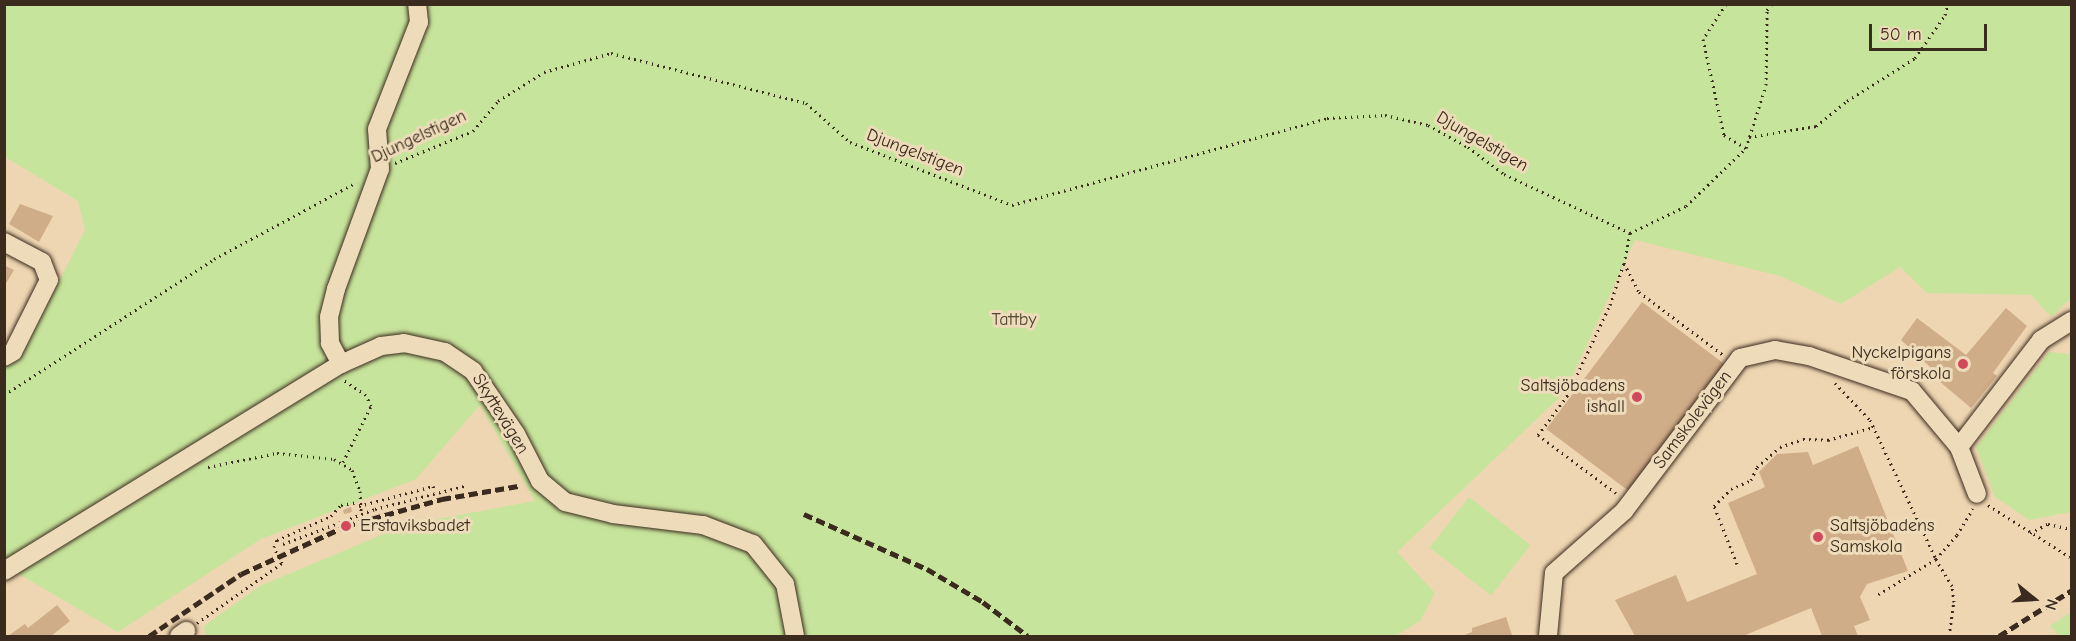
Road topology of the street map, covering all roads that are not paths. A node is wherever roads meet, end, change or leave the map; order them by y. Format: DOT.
graph roads {
  1 [pos="417,4"];
  2 [pos="4,242"];
  3 [pos="2072,321"];
  4 [pos="4,357"];
  5 [pos="341,371"];
  6 [pos="1959,447"];
  7 [pos="1977,494"];
  8 [pos="4,571"];
  9 [pos="795,636"];
  10 [pos="1548,636"];
  1 -- 5 [label="street"];
  2 -- 4 [label="street"];
  3 -- 6 [label="street"];
  5 -- 8 [label="street, Skyttevägen"];
  5 -- 9 [label="street, Skyttevägen"];
  6 -- 7 [label="street, Samskolevägen"];
  6 -- 10 [label="street, Samskolevägen"];
}
